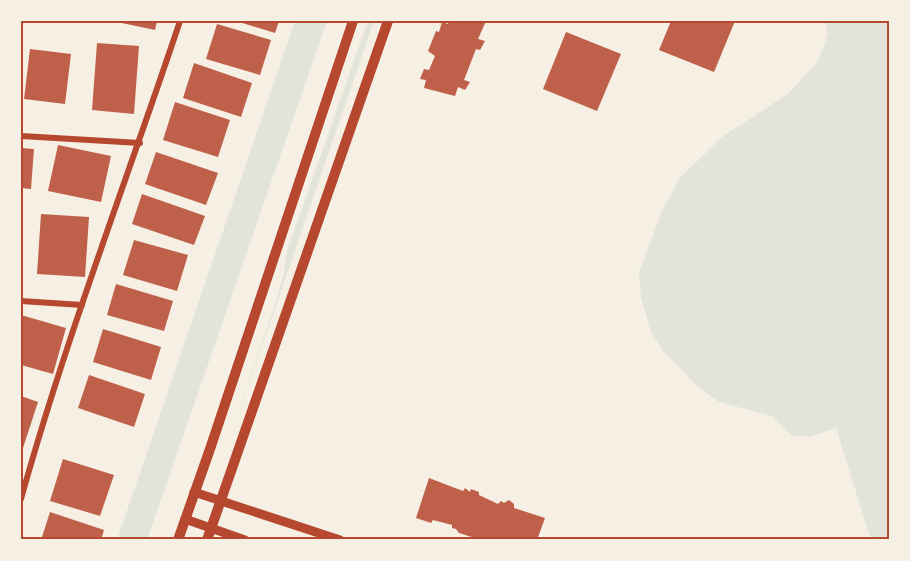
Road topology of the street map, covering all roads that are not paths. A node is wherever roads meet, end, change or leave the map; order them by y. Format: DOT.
graph roads {
  1 [pos="180,21"];
  2 [pos="353,21"];
  3 [pos="388,21"];
  4 [pos="21,136"];
  5 [pos="140,143"];
  6 [pos="21,302"];
  7 [pos="82,305"];
  8 [pos="22,491"];
  9 [pos="194,492"];
  10 [pos="21,499"];
  11 [pos="221,501"];
  12 [pos="185,519"];
  13 [pos="211,528"];
  14 [pos="177,540"];
  15 [pos="207,540"];
  16 [pos="245,540"];
  17 [pos="340,540"];
  1 -- 5 [label="street"];
  2 -- 9 [label="main road"];
  3 -- 11 [label="main road"];
  4 -- 5 [label="street"];
  5 -- 7 [label="street"];
  6 -- 7 [label="street"];
  7 -- 8 [label="street"];
  8 -- 10 [label="street"];
  9 -- 11 [label="main road"];
  9 -- 12 [label="main road"];
  11 -- 13 [label="main road"];
  11 -- 17 [label="main road"];
  12 -- 13 [label="main road"];
  12 -- 14 [label="main road"];
  13 -- 15 [label="main road"];
  13 -- 16 [label="main road"];
}
